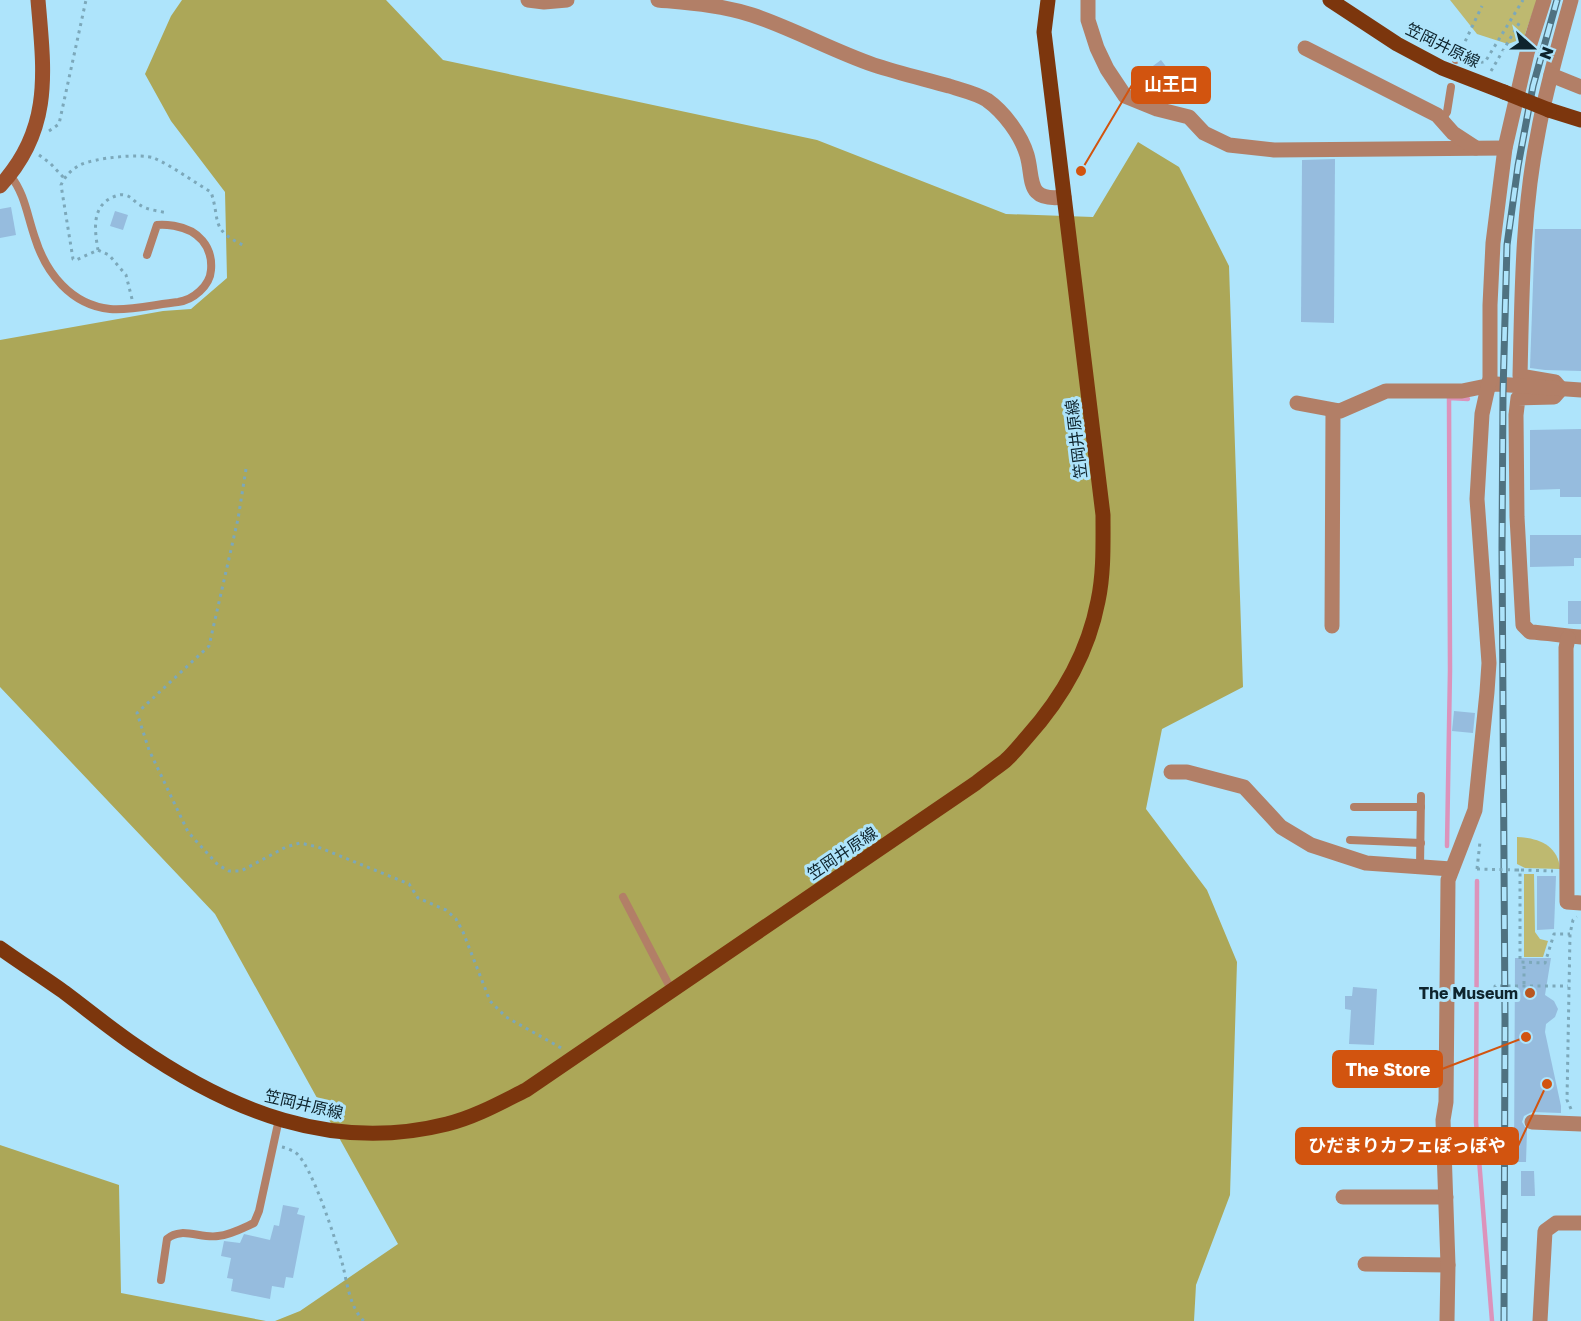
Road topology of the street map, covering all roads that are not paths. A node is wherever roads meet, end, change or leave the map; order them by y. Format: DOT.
graph roads {
  1 [pos="38,0"];
  2 [pos="528,0"];
  3 [pos="567,0"];
  4 [pos="658,0"];
  5 [pos="1048,0"];
  6 [pos="1088,0"];
  7 [pos="1330,0"];
  8 [pos="1544,0"];
  9 [pos="1571,0"];
  10 [pos="1305,48"];
  11 [pos="1551,75"];
  12 [pos="1451,87"];
  13 [pos="1581,87"];
  14 [pos="1581,120"];
  15 [pos="1441,121"];
  16 [pos="1476,148"];
  17 [pos="1505,148"];
  18 [pos="5,180"];
  19 [pos="1064,197"];
  20 [pos="147,255"];
  21 [pos="1488,386"];
  22 [pos="1561,389"];
  23 [pos="1581,390"];
  24 [pos="1297,403"];
  25 [pos="1333,411"];
  26 [pos="1332,626"];
  27 [pos="1574,637"];
  28 [pos="1171,772"];
  29 [pos="1421,796"];
  30 [pos="1354,807"];
  31 [pos="1421,807"];
  32 [pos="1350,840"];
  33 [pos="1421,843"];
  34 [pos="1420,867"];
  35 [pos="1451,869"];
  36 [pos="623,897"];
  37 [pos="1581,903"];
  38 [pos="0,948"];
  39 [pos="672,991"];
  40 [pos="1578,1118"];
  41 [pos="284,1121"];
  42 [pos="1532,1122"];
  43 [pos="1343,1197"];
  44 [pos="1446,1197"];
  45 [pos="1581,1223"];
  46 [pos="1365,1264"];
  47 [pos="1448,1265"];
  48 [pos="161,1280"];
  49 [pos="1447,1321"];
  50 [pos="1540,1321"];
  1 -- 18 [label="street"];
  2 -- 3 [label="street"];
  4 -- 19 [label="street"];
  5 -- 19 [label="main road, 笠岡井原線"];
  6 -- 16 [label="street"];
  7 -- 14 [label="main road, 笠岡井原線, bridge"];
  8 -- 17 [label="street"];
  9 -- 11 [label="street"];
  10 -- 15 [label="street"];
  11 -- 13 [label="street"];
  11 -- 22 [label="street"];
  12 -- 15 [label="lane"];
  15 -- 16 [label="street"];
  16 -- 17 [label="street"];
  17 -- 21 [label="street"];
  18 -- 20 [label="lane"];
  19 -- 39 [label="main road, 笠岡井原線"];
  21 -- 22 [label="street"];
  21 -- 25 [label="street"];
  21 -- 35 [label="street"];
  22 -- 23 [label="street"];
  22 -- 27 [label="street"];
  24 -- 25 [label="street"];
  25 -- 26 [label="street"];
  27 -- 37 [label="street"];
  28 -- 34 [label="street"];
  29 -- 31 [label="lane"];
  30 -- 31 [label="lane"];
  31 -- 33 [label="lane"];
  32 -- 33 [label="lane"];
  33 -- 34 [label="lane"];
  34 -- 35 [label="street"];
  35 -- 44 [label="street"];
  36 -- 39 [label="lane"];
  38 -- 41 [label="main road, 笠岡井原線"];
  39 -- 41 [label="main road, 笠岡井原線"];
  40 -- 42 [label="street"];
  41 -- 48 [label="lane"];
  43 -- 44 [label="street"];
  44 -- 47 [label="street"];
  45 -- 50 [label="street"];
  46 -- 47 [label="street"];
  47 -- 49 [label="street"];
}
